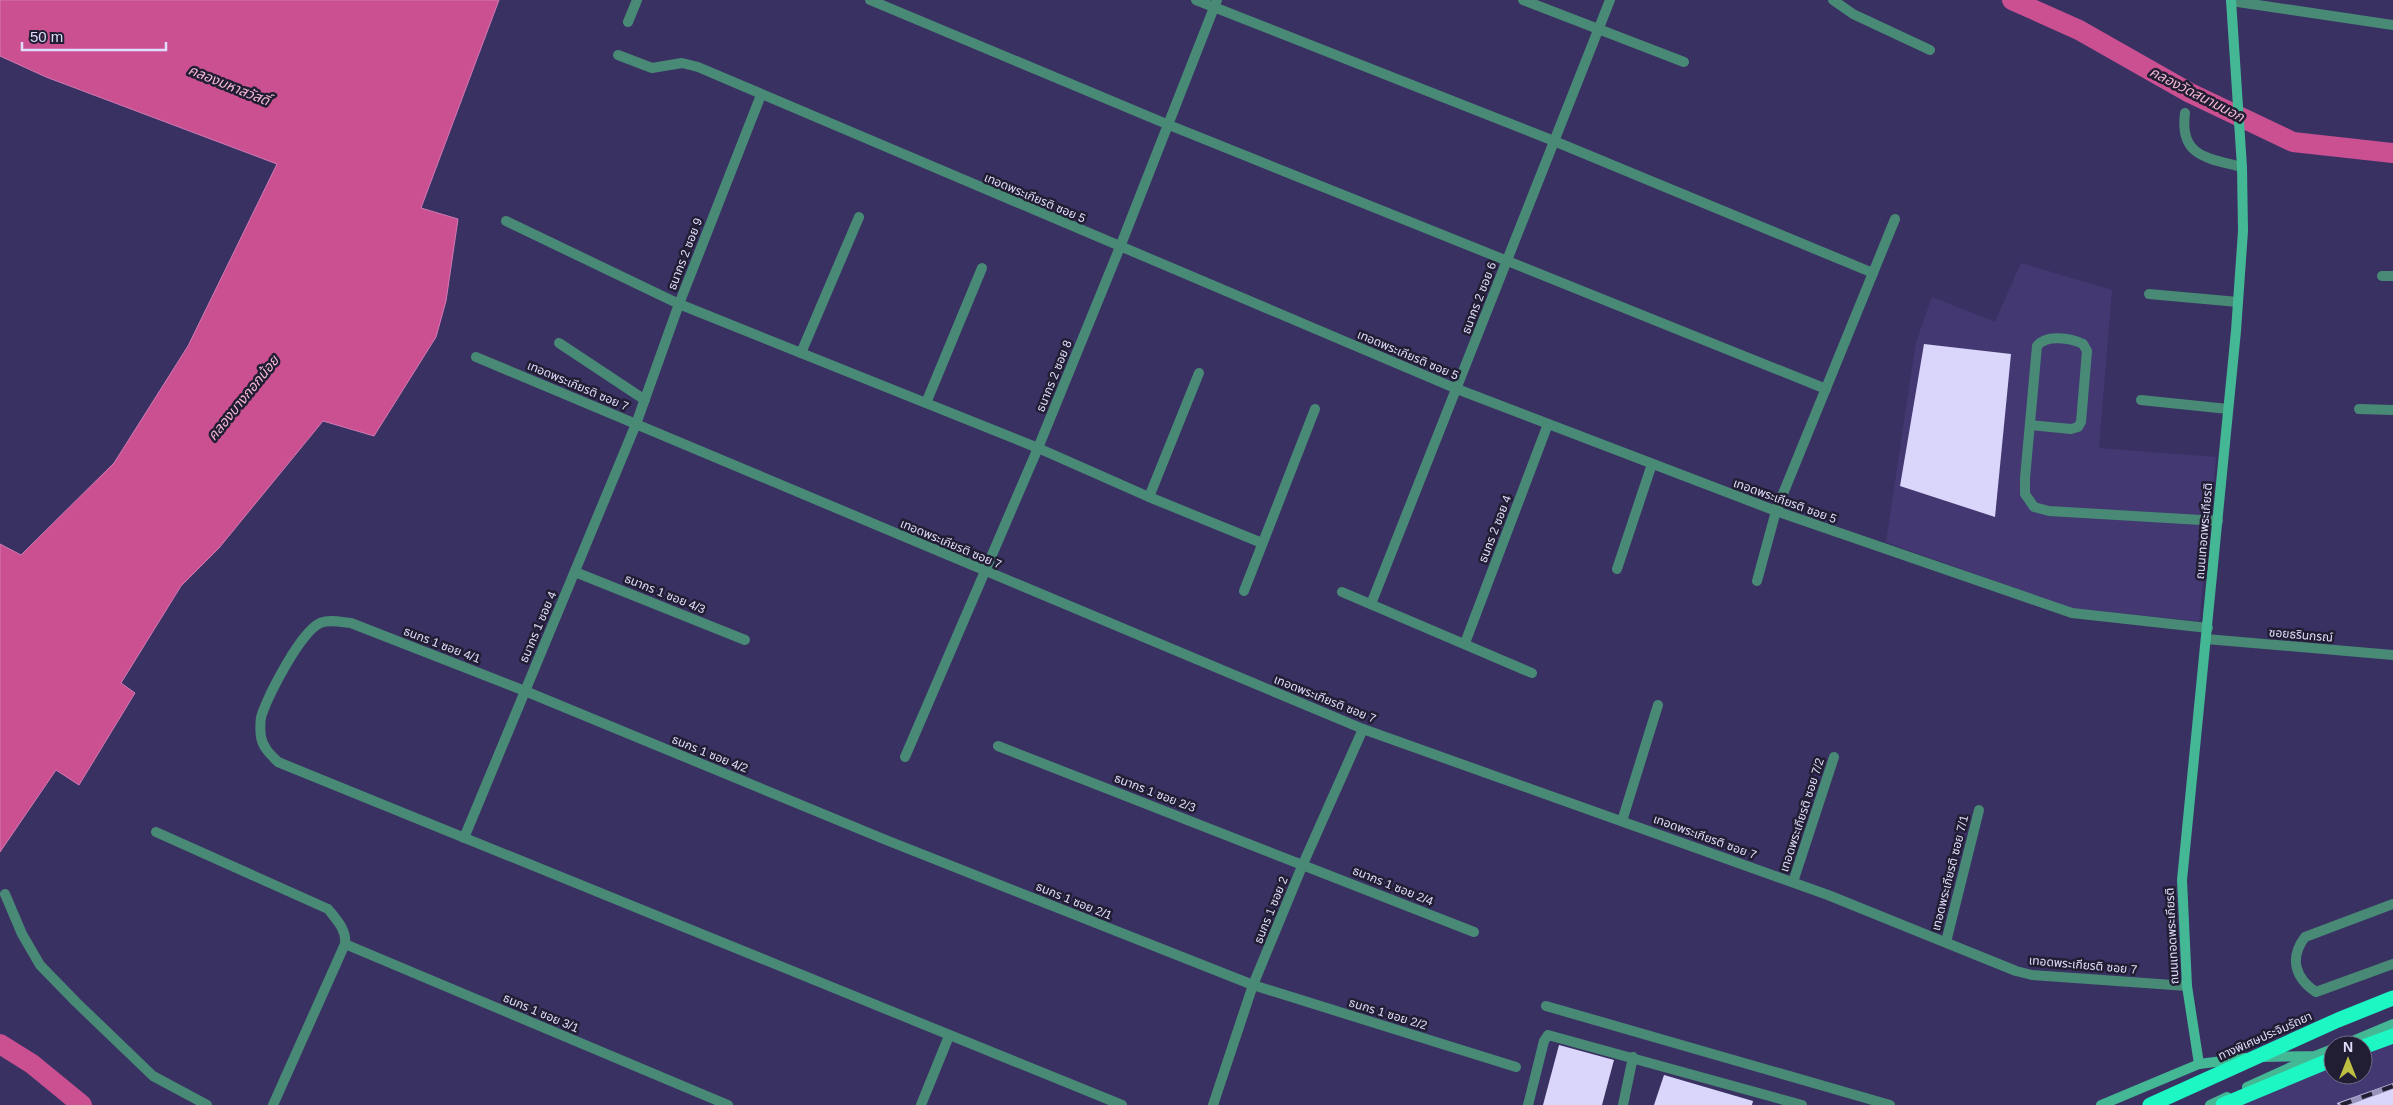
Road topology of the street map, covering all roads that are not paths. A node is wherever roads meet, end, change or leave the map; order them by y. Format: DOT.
graph roads {
  1 [pos="637,0"];
  2 [pos="870,0"];
  3 [pos="1196,0"];
  4 [pos="1523,0"];
  5 [pos="1610,0"];
  6 [pos="1833,0"];
  7 [pos="2231,0"];
  8 [pos="1216,4"];
  9 [pos="628,22"];
  10 [pos="2393,25"];
  11 [pos="1598,30"];
  12 [pos="1930,50"];
  13 [pos="618,55"];
  14 [pos="1684,62"];
  15 [pos="761,95"];
  16 [pos="2186,113"];
  17 [pos="1169,125"];
  18 [pos="1554,141"];
  19 [pos="2242,166"];
  20 [pos="859,217"];
  21 [pos="1895,219"];
  22 [pos="506,221"];
  23 [pos="1120,247"];
  24 [pos="1507,260"];
  25 [pos="982,268"];
  26 [pos="1873,273"];
  27 [pos="2382,276"];
  28 [pos="2393,276"];
  29 [pos="2149,294"];
  30 [pos="2238,302"];
  31 [pos="679,304"];
  32 [pos="559,343"];
  33 [pos="801,353"];
  34 [pos="476,357"];
  35 [pos="1199,373"];
  36 [pos="1457,389"];
  37 [pos="1826,389"];
  38 [pos="645,400"];
  39 [pos="2141,400"];
  40 [pos="926,403"];
  41 [pos="1315,409"];
  42 [pos="2228,409"];
  43 [pos="2359,409"];
  44 [pos="2393,410"];
  45 [pos="636,424"];
  46 [pos="1548,424"];
  47 [pos="2030,425"];
  48 [pos="1038,448"];
  49 [pos="1652,464"];
  50 [pos="1149,497"];
  51 [pos="1776,511"];
  52 [pos="2218,521"];
  53 [pos="1262,543"];
  54 [pos="1617,568"];
  55 [pos="575,572"];
  56 [pos="985,572"];
  57 [pos="1757,581"];
  58 [pos="1244,591"];
  59 [pos="1342,592"];
  60 [pos="1371,604"];
  61 [pos="2208,628"];
  62 [pos="2206,639"];
  63 [pos="745,640"];
  64 [pos="1465,643"];
  65 [pos="2393,655"];
  66 [pos="1532,673"];
  67 [pos="525,691"];
  68 [pos="1658,705"];
  69 [pos="1363,729"];
  70 [pos="998,746"];
  71 [pos="905,757"];
  72 [pos="1834,757"];
  73 [pos="1979,810"];
  74 [pos="1622,821"];
  75 [pos="156,832"];
  76 [pos="464,838"];
  77 [pos="886,840"];
  78 [pos="1303,864"];
  79 [pos="1793,882"];
  80 [pos="5,894"];
  81 [pos="2393,904"];
  82 [pos="1474,932"];
  83 [pos="1946,942"];
  84 [pos="345,944"];
  85 [pos="2393,964"];
  86 [pos="1253,985"];
  87 [pos="2187,986"];
  88 [pos="2393,998"];
  89 [pos="1546,1006"];
  90 [pos="2393,1024"];
  91 [pos="2367,1035"];
  92 [pos="949,1036"];
  93 [pos="2393,1036"];
  94 [pos="2373,1043"];
  95 [pos="2323,1053"];
  96 [pos="2315,1056"];
  97 [pos="1633,1057"];
  98 [pos="2323,1062"];
  99 [pos="2198,1064"];
  100 [pos="1516,1067"];
  101 [pos="207,1105"];
  102 [pos="273,1105"];
  103 [pos="728,1105"];
  104 [pos="921,1105"];
  105 [pos="1122,1105"];
  106 [pos="1213,1105"];
  107 [pos="1528,1105"];
  108 [pos="1623,1105"];
  109 [pos="1802,1105"];
  110 [pos="1890,1105"];
  111 [pos="2101,1105"];
  112 [pos="2150,1105"];
  113 [pos="2210,1105"];
  114 [pos="2223,1105"];
  1 -- 9 [label="street"];
  2 -- 17 [label="street"];
  3 -- 8 [label="street"];
  4 -- 11 [label="street"];
  5 -- 11 [label="street, ธนากร 2 ซอย 6"];
  6 -- 12 [label="street"];
  7 -- 10 [label="street"];
  7 -- 19 [label="main road, ถนนเทอดพระเกียรติ"];
  8 -- 17 [label="street, ธนากร 2 ซอย 8"];
  8 -- 18 [label="street"];
  11 -- 14 [label="street"];
  11 -- 18 [label="street, ธนากร 2 ซอย 6"];
  13 -- 15 [label="street, เทอดพระเกียรติ ซอย 5"];
  15 -- 23 [label="street, เทอดพระเกียรติ ซอย 5"];
  15 -- 31 [label="street, ธนากร 2 ซอย 9"];
  16 -- 19 [label="street"];
  17 -- 23 [label="street, ธนากร 2 ซอย 8"];
  17 -- 24 [label="street"];
  18 -- 24 [label="street, ธนากร 2 ซอย 6"];
  18 -- 26 [label="street"];
  19 -- 30 [label="main road, ถนนเทอดพระเกียรติ"];
  20 -- 33 [label="street"];
  21 -- 26 [label="street"];
  22 -- 31 [label="street"];
  23 -- 36 [label="street, เทอดพระเกียรติ ซอย 5"];
  23 -- 48 [label="street, ธนากร 2 ซอย 8"];
  24 -- 36 [label="street, ธนากร 2 ซอย 6"];
  24 -- 37 [label="street"];
  25 -- 40 [label="street"];
  26 -- 37 [label="street"];
  27 -- 28 [label="street"];
  29 -- 30 [label="street"];
  30 -- 42 [label="main road, ถนนเทอดพระเกียรติ"];
  31 -- 33 [label="street"];
  31 -- 38 [label="street, ธนากร 2 ซอย 9"];
  32 -- 38 [label="street"];
  33 -- 40 [label="street"];
  34 -- 45 [label="street, เทอดพระเกียรติ ซอย 7"];
  35 -- 50 [label="street"];
  36 -- 46 [label="street, เทอดพระเกียรติ ซอย 5"];
  36 -- 60 [label="street, ธนากร 2 ซอย 6"];
  37 -- 51 [label="street"];
  38 -- 45 [label="street, ธนากร 2 ซอย 9"];
  39 -- 42 [label="street"];
  40 -- 48 [label="street"];
  41 -- 53 [label="street"];
  42 -- 52 [label="main road, ถนนเทอดพระเกียรติ"];
  43 -- 44 [label="street"];
  45 -- 55 [label="street, ธนากร 1 ซอย 4"];
  45 -- 56 [label="street, เทอดพระเกียรติ ซอย 7"];
  46 -- 49 [label="street, เทอดพระเกียรติ ซอย 5"];
  46 -- 64 [label="street, ธนกร 2 ซอย 4"];
  47 -- 47 [label="street"];
  47 -- 52 [label="street"];
  48 -- 50 [label="street"];
  48 -- 56 [label="street, ธนากร 2 ซอย 8"];
  49 -- 51 [label="street, เทอดพระเกียรติ ซอย 5"];
  49 -- 54 [label="street"];
  50 -- 53 [label="street"];
  51 -- 57 [label="street"];
  51 -- 61 [label="street, เทอดพระเกียรติ ซอย 5"];
  52 -- 61 [label="main road, ถนนเทอดพระเกียรติ"];
  53 -- 58 [label="street"];
  55 -- 63 [label="street, ธนากร 1 ซอย 4/3"];
  55 -- 67 [label="street, ธนากร 1 ซอย 4"];
  56 -- 69 [label="street, เทอดพระเกียรติ ซอย 7"];
  56 -- 71 [label="street, ธนากร 2 ซอย 8"];
  59 -- 60 [label="street"];
  60 -- 64 [label="street"];
  61 -- 62 [label="main road, ถนนเทอดพระเกียรติ"];
  62 -- 65 [label="street, ซอยธรินกรณ์"];
  62 -- 87 [label="main road, ถนนเทอดพระเกียรติ"];
  64 -- 66 [label="street"];
  67 -- 76 [label="street, ธนากร 1 ซอย 4"];
  67 -- 76 [label="street, ธนกร 1 ซอย 4/1"];
  67 -- 77 [label="street, ธนกร 1 ซอย 4/2"];
  68 -- 74 [label="street"];
  69 -- 74 [label="street, เทอดพระเกียรติ ซอย 7"];
  69 -- 78 [label="street, ธนกร 1 ซอย 2"];
  70 -- 78 [label="street, ธนากร 1 ซอย 2/3"];
  72 -- 79 [label="street, เทอดพระเกียรติ ซอย 7/2"];
  73 -- 83 [label="street, เทอดพระเกียรติ ซอย 7/1"];
  74 -- 79 [label="street, เทอดพระเกียรติ ซอย 7"];
  75 -- 84 [label="street"];
  76 -- 92 [label="street, ธนกร 1 ซอย 4/1"];
  77 -- 86 [label="street, ธนกร 1 ซอย 2/1"];
  78 -- 82 [label="street, ธนากร 1 ซอย 2/4"];
  78 -- 86 [label="street, ธนกร 1 ซอย 2"];
  79 -- 83 [label="street, เทอดพระเกียรติ ซอย 7"];
  80 -- 101 [label="street"];
  81 -- 85 [label="street"];
  83 -- 87 [label="street, เทอดพระเกียรติ ซอย 7"];
  84 -- 102 [label="street"];
  84 -- 103 [label="street, ธนกร 1 ซอย 3/1"];
  86 -- 100 [label="street, ธนกร 1 ซอย 2/2"];
  86 -- 106 [label="street, ธนกร 1 ซอย 2"];
  87 -- 99 [label="main road, ถนนเทอดพระเกียรติ"];
  88 -- 112 [label="highway, ทางพิเศษประจิมรัถยา"];
  89 -- 110 [label="street"];
  90 -- 91 [label="main road"];
  92 -- 104 [label="street"];
  92 -- 105 [label="street, ธนกร 1 ซอย 4/1"];
  93 -- 94 [label="highway"];
  95 -- 96 [label="main road"];
  96 -- 99 [label="main road"];
  96 -- 113 [label="main road"];
  97 -- 107 [label="street"];
  97 -- 108 [label="street"];
  97 -- 109 [label="street"];
  98 -- 114 [label="highway"];
  99 -- 111 [label="main road"];
}
